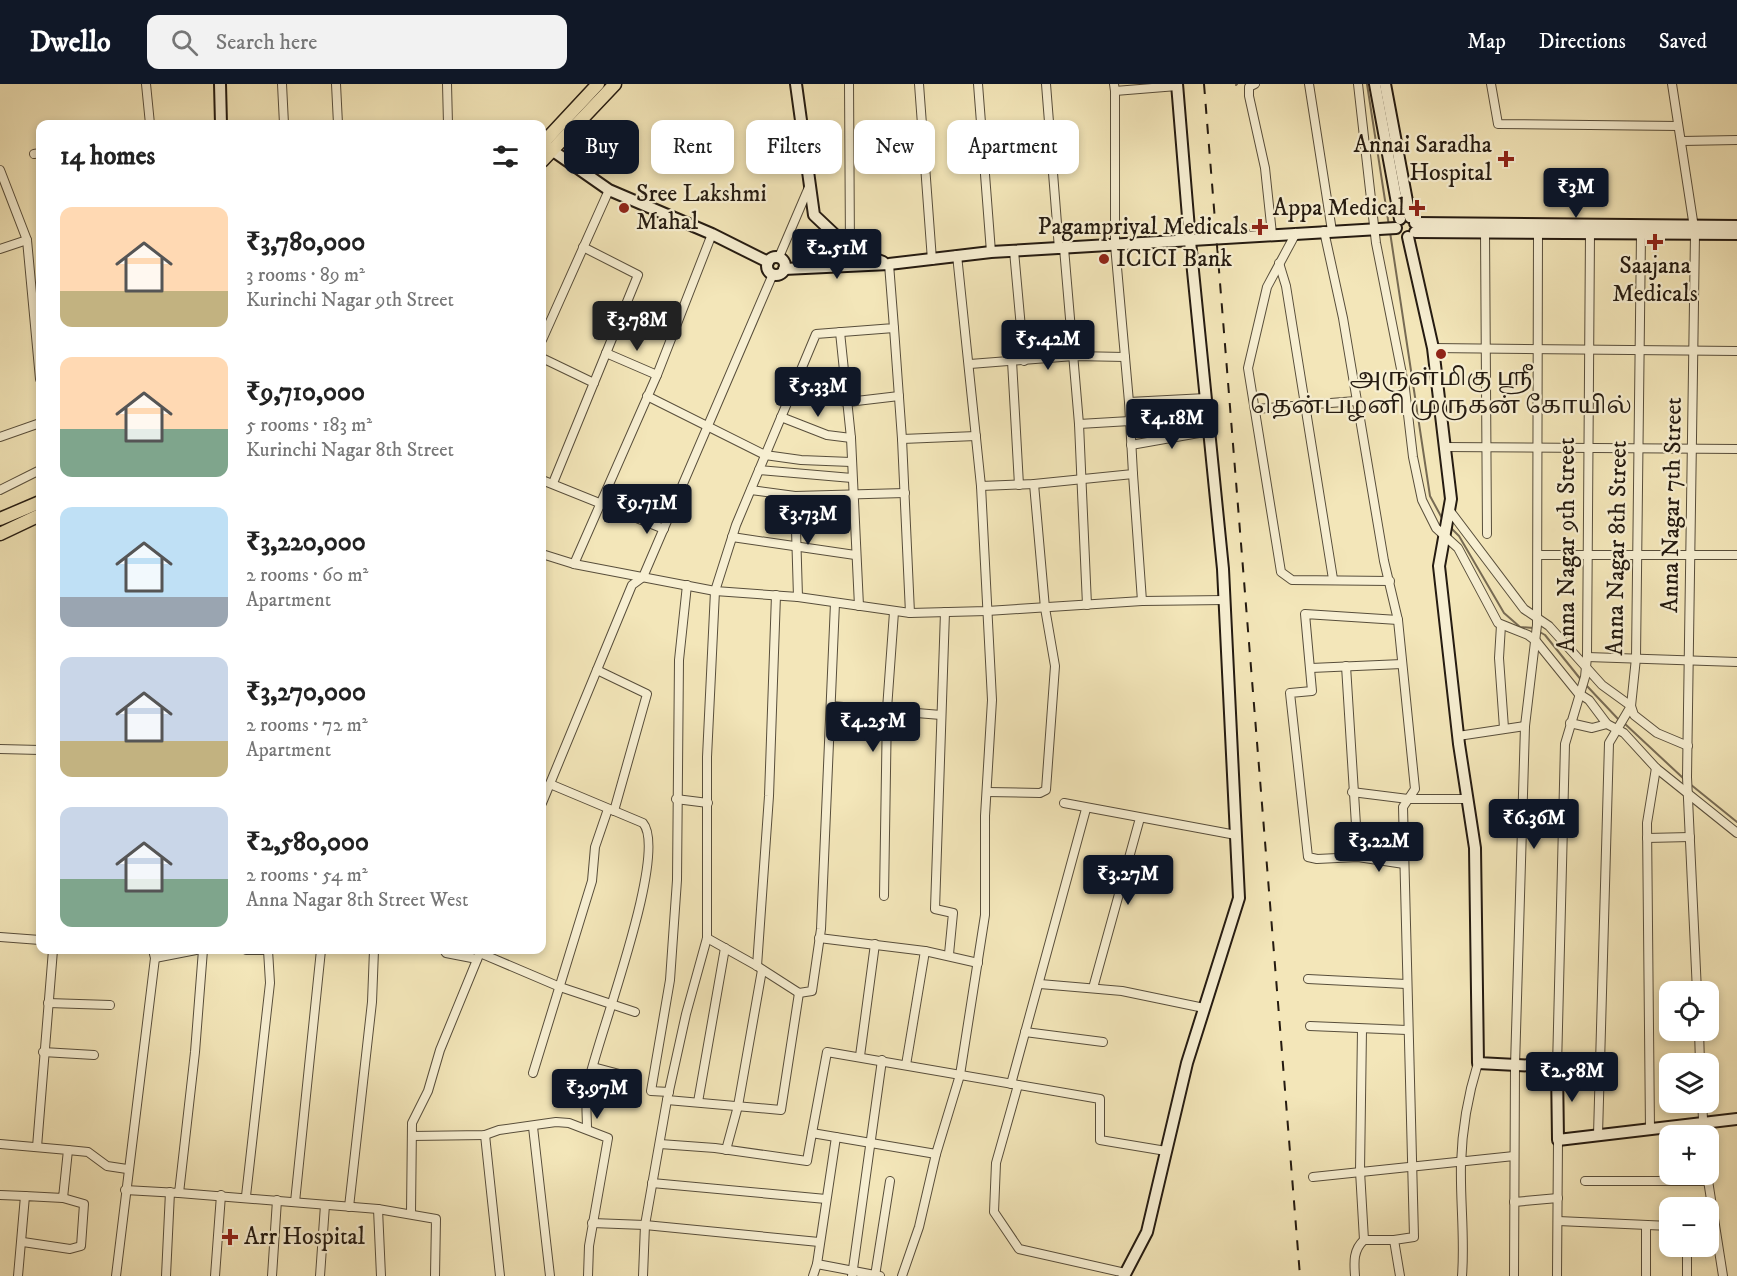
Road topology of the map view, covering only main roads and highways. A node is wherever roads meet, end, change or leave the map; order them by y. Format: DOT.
graph roads {
  1 [pos="598,84"];
  2 [pos="615,84"];
  3 [pos="546,145"];
  4 [pos="546,145"];
  5 [pos="36,504"];
  6 [pos="36,517"];
  7 [pos="0,519"];
  8 [pos="0,534"];
  1 -- 3 [label="main road"];
  2 -- 4 [label="main road"];
  5 -- 7 [label="main road"];
  6 -- 8 [label="main road"];
}
